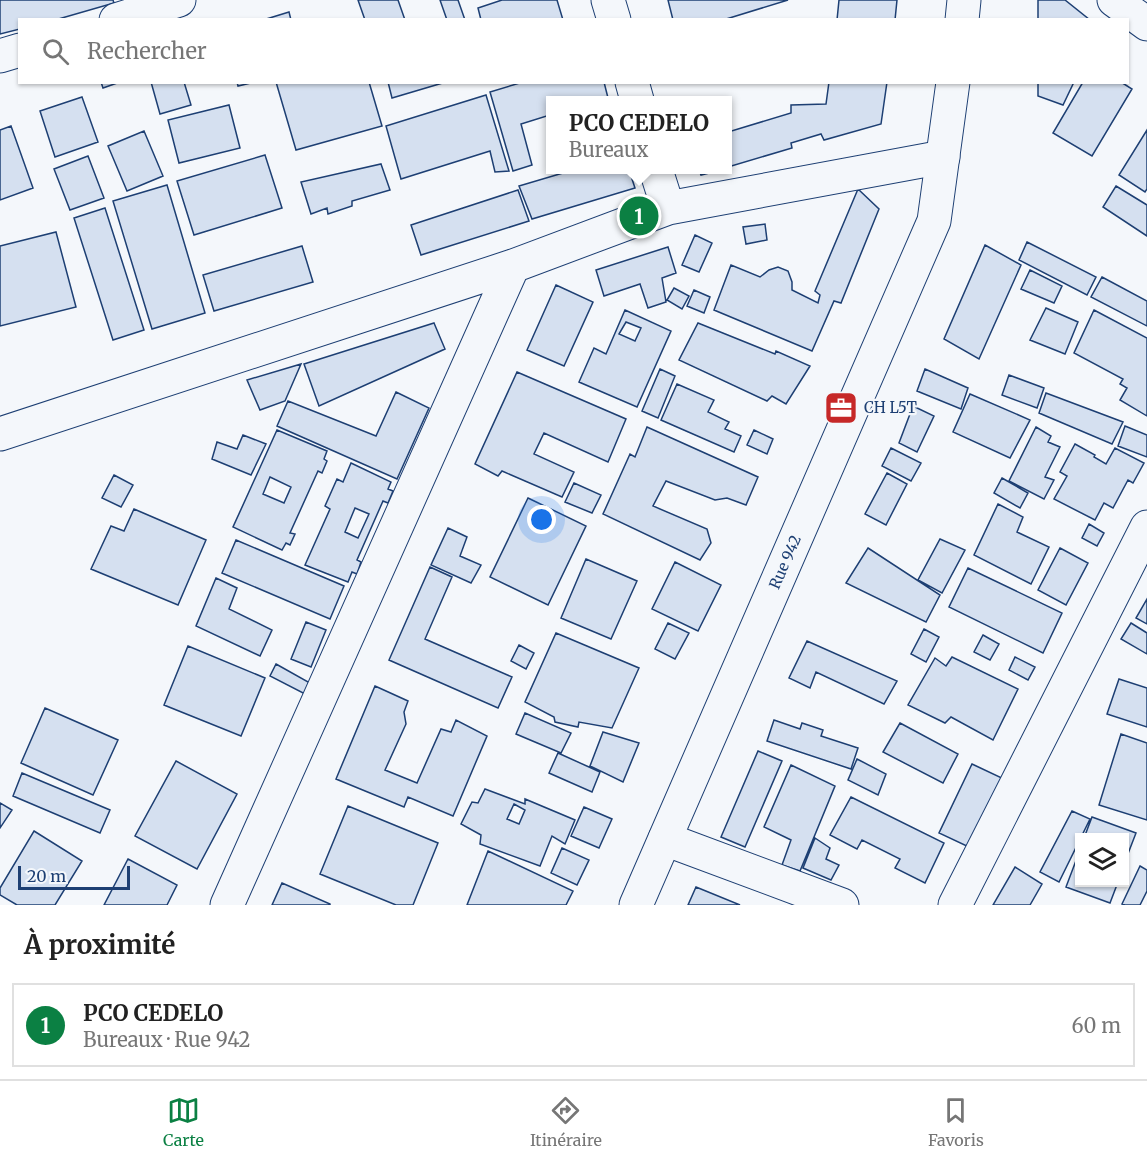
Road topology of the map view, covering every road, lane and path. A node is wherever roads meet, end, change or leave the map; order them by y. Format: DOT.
graph roads {
  1 [pos="179,0"];
  2 [pos="608,0"];
  3 [pos="964,0"];
  4 [pos="1114,0"];
  5 [pos="122,18"];
  6 [pos="613,18"];
  7 [pos="962,18"];
  8 [pos="1147,24"];
  9 [pos="18,51"];
  10 [pos="0,56"];
  11 [pos="953,84"];
  12 [pos="943,157"];
  13 [pos="657,174"];
  14 [pos="668,208"];
  15 [pos="513,266"];
  16 [pos="0,434"];
  17 [pos="1147,527"];
  18 [pos="665,839"];
  19 [pos="227,905"];
  20 [pos="636,905"];
  21 [pos="842,905"];
  22 [pos="955,905"];
  1 -- 5 [label="street"];
  2 -- 6 [label="street"];
  3 -- 7 [label="street"];
  4 -- 8 [label="street"];
  9 -- 10 [label="street"];
  11 -- 12 [label="street, Rue 942"];
  12 -- 14 [label="street"];
  12 -- 18 [label="street, Rue 942"];
  13 -- 14 [label="street"];
  14 -- 15 [label="street"];
  15 -- 16 [label="street"];
  15 -- 19 [label="street"];
  17 -- 22 [label="street"];
  18 -- 20 [label="street, Rue 942"];
  18 -- 21 [label="street"];
}
